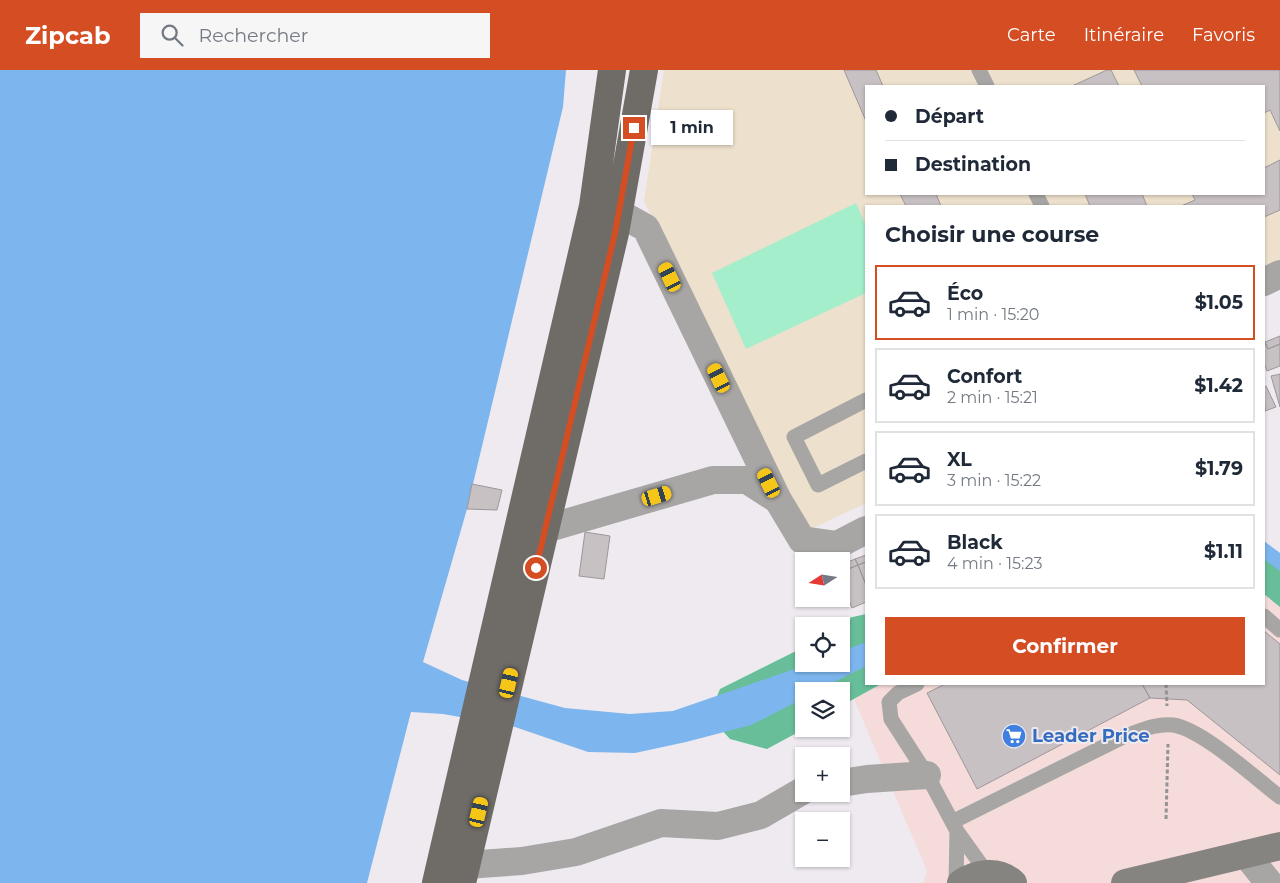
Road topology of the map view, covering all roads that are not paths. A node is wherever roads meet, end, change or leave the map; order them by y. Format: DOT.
graph roads {
  1 [pos="612,70"];
  2 [pos="644,70"];
  3 [pos="979,70"];
  4 [pos="986,85"];
  5 [pos="619,213"];
  6 [pos="1280,274"];
  7 [pos="1265,282"];
  8 [pos="865,401"];
  9 [pos="865,462"];
  10 [pos="778,500"];
  11 [pos="545,529"];
  12 [pos="865,531"];
  13 [pos="1265,617"];
  14 [pos="1280,630"];
  15 [pos="915,685"];
  16 [pos="927,775"];
  17 [pos="850,781"];
  18 [pos="1276,794"];
  19 [pos="795,795"];
  20 [pos="954,827"];
  21 [pos="1280,846"];
  22 [pos="1246,854"];
  23 [pos="987,873"];
  24 [pos="464,874"];
  25 [pos="436,883"];
  26 [pos="956,883"];
  27 [pos="960,883"];
  28 [pos="1013,883"];
  29 [pos="1125,883"];
  30 [pos="1269,883"];
  1 -- 25 [label="main road"];
  2 -- 5 [label="main road"];
  3 -- 4 [label="lane"];
  5 -- 10 [label="street"];
  5 -- 11 [label="main road"];
  6 -- 7 [label="street"];
  8 -- 9 [label="lane"];
  10 -- 11 [label="street"];
  10 -- 12 [label="street"];
  11 -- 24 [label="main road"];
  13 -- 14 [label="lane"];
  15 -- 16 [label="lane"];
  16 -- 17 [label="street"];
  16 -- 20 [label="lane"];
  18 -- 20 [label="lane"];
  19 -- 24 [label="street"];
  20 -- 23 [label="lane"];
  20 -- 26 [label="lane"];
  21 -- 22 [label="street"];
  22 -- 29 [label="street"];
  22 -- 30 [label="street"];
  23 -- 27 [label="street"];
  23 -- 28 [label="street"];
}
